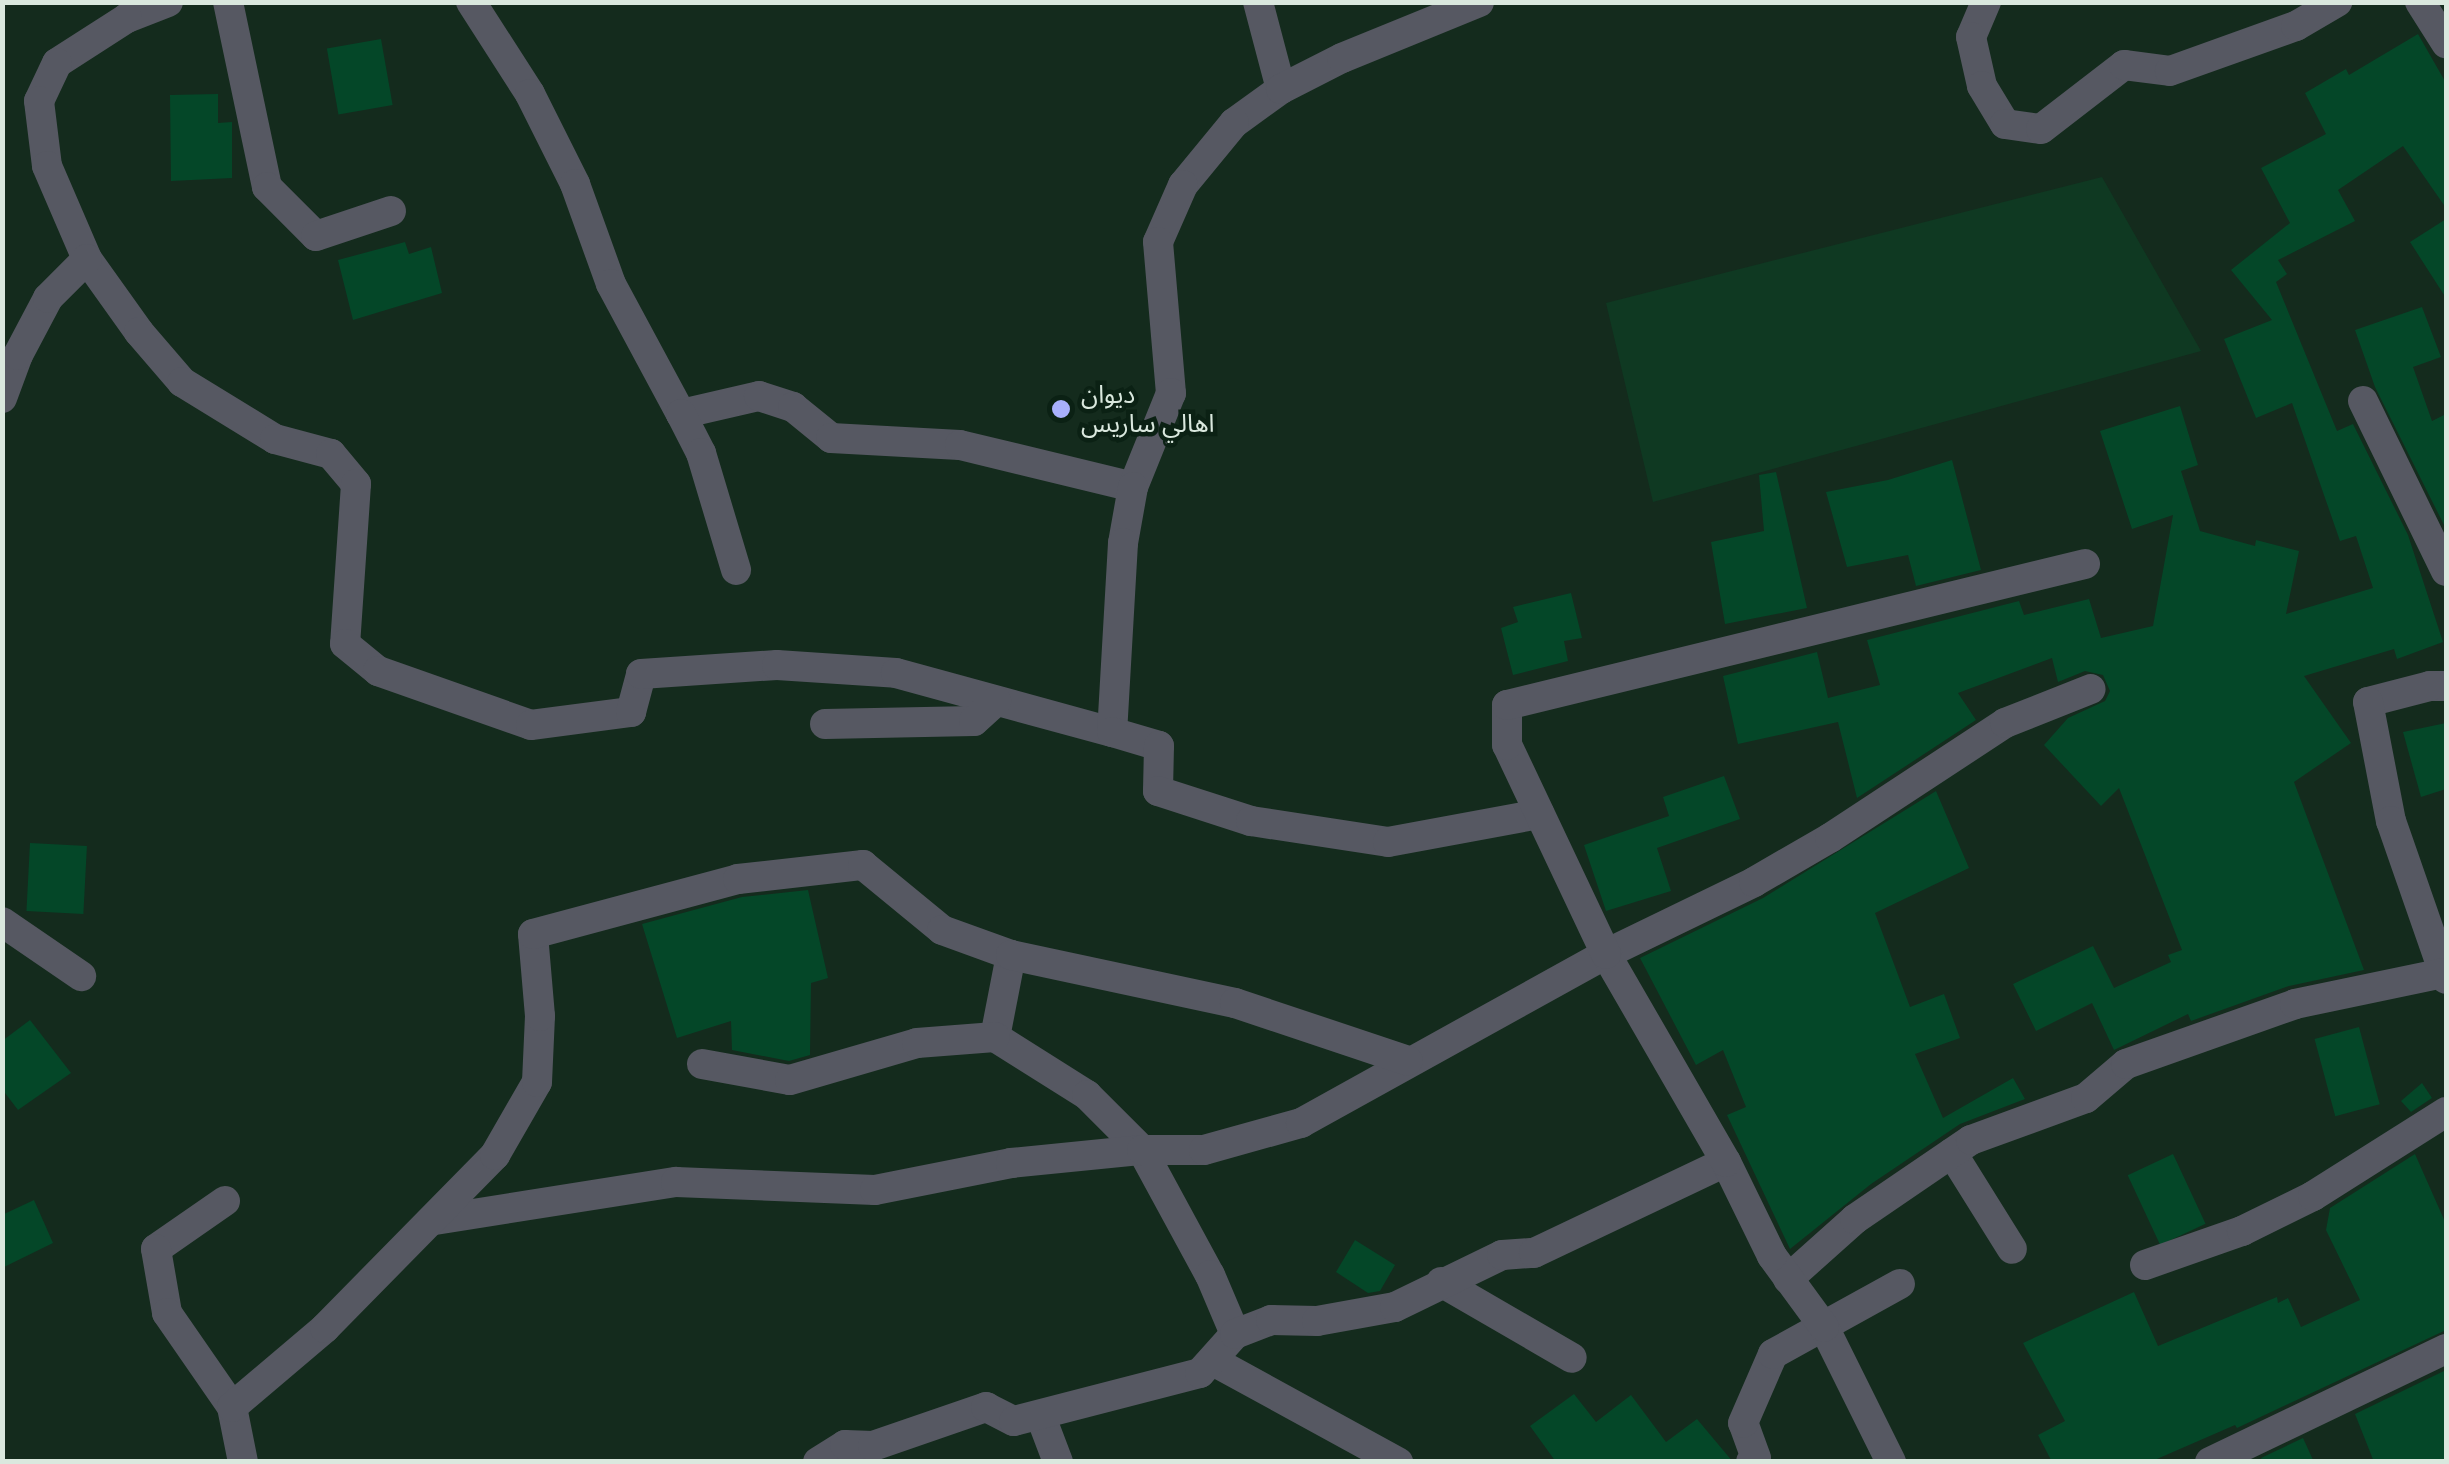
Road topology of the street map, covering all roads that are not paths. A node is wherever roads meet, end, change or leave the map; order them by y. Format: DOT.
graph roads {
  1 [pos="168,2"];
  2 [pos="228,2"];
  3 [pos="471,2"];
  4 [pos="1258,2"];
  5 [pos="1479,2"];
  6 [pos="1986,2"];
  7 [pos="2336,2"];
  8 [pos="2420,2"];
  9 [pos="2446,43"];
  10 [pos="1281,89"];
  11 [pos="391,211"];
  12 [pos="86,260"];
  13 [pos="2,398"];
  14 [pos="2363,400"];
  15 [pos="680,414"];
  16 [pos="1133,487"];
  17 [pos="2085,564"];
  18 [pos="736,570"];
  19 [pos="2446,571"];
  20 [pos="2446,686"];
  21 [pos="2090,689"];
  22 [pos="996,701"];
  23 [pos="825,724"];
  24 [pos="1112,732"];
  25 [pos="1539,814"];
  26 [pos="2,922"];
  27 [pos="1606,954"];
  28 [pos="1011,955"];
  29 [pos="81,976"];
  30 [pos="2445,976"];
  31 [pos="995,1037"];
  32 [pos="1408,1061"];
  33 [pos="702,1064"];
  34 [pos="2446,1112"];
  35 [pos="1142,1150"];
  36 [pos="1952,1153"];
  37 [pos="1726,1162"];
  38 [pos="226,1202"];
  39 [pos="435,1220"];
  40 [pos="2012,1249"];
  41 [pos="2144,1265"];
  42 [pos="1788,1279"];
  43 [pos="1441,1282"];
  44 [pos="1900,1284"];
  45 [pos="1824,1327"];
  46 [pos="1235,1334"];
  47 [pos="2446,1350"];
  48 [pos="1572,1358"];
  49 [pos="1214,1362"];
  50 [pos="232,1407"];
  51 [pos="1042,1417"];
  52 [pos="243,1462"];
  53 [pos="818,1462"];
  54 [pos="1058,1462"];
  55 [pos="1398,1462"];
  56 [pos="1751,1462"];
  57 [pos="1891,1462"];
  58 [pos="2210,1462"];
  1 -- 12 [label="street"];
  2 -- 11 [label="street"];
  3 -- 15 [label="street"];
  4 -- 10 [label="street"];
  5 -- 10 [label="street"];
  6 -- 7 [label="street"];
  8 -- 9 [label="street"];
  10 -- 16 [label="street"];
  12 -- 13 [label="street"];
  12 -- 22 [label="street"];
  14 -- 19 [label="street"];
  15 -- 16 [label="street"];
  15 -- 18 [label="street"];
  16 -- 24 [label="street"];
  17 -- 25 [label="street"];
  20 -- 30 [label="street"];
  21 -- 27 [label="street"];
  22 -- 23 [label="street"];
  22 -- 24 [label="street"];
  24 -- 25 [label="street"];
  25 -- 27 [label="street"];
  26 -- 29 [label="street"];
  27 -- 32 [label="street"];
  27 -- 37 [label="street"];
  28 -- 31 [label="street"];
  28 -- 32 [label="street"];
  28 -- 39 [label="street"];
  30 -- 36 [label="street"];
  31 -- 33 [label="street"];
  31 -- 35 [label="street"];
  32 -- 35 [label="street"];
  34 -- 41 [label="street"];
  35 -- 39 [label="street"];
  35 -- 46 [label="street"];
  36 -- 40 [label="street"];
  36 -- 42 [label="street"];
  37 -- 42 [label="street"];
  37 -- 43 [label="street"];
  38 -- 50 [label="street"];
  39 -- 50 [label="street"];
  42 -- 45 [label="street"];
  43 -- 46 [label="street"];
  43 -- 48 [label="street"];
  44 -- 45 [label="street"];
  45 -- 56 [label="street"];
  45 -- 57 [label="street"];
  46 -- 49 [label="street"];
  47 -- 58 [label="street"];
  49 -- 51 [label="street"];
  49 -- 55 [label="street"];
  50 -- 52 [label="street"];
  51 -- 53 [label="street"];
  51 -- 54 [label="street"];
}
